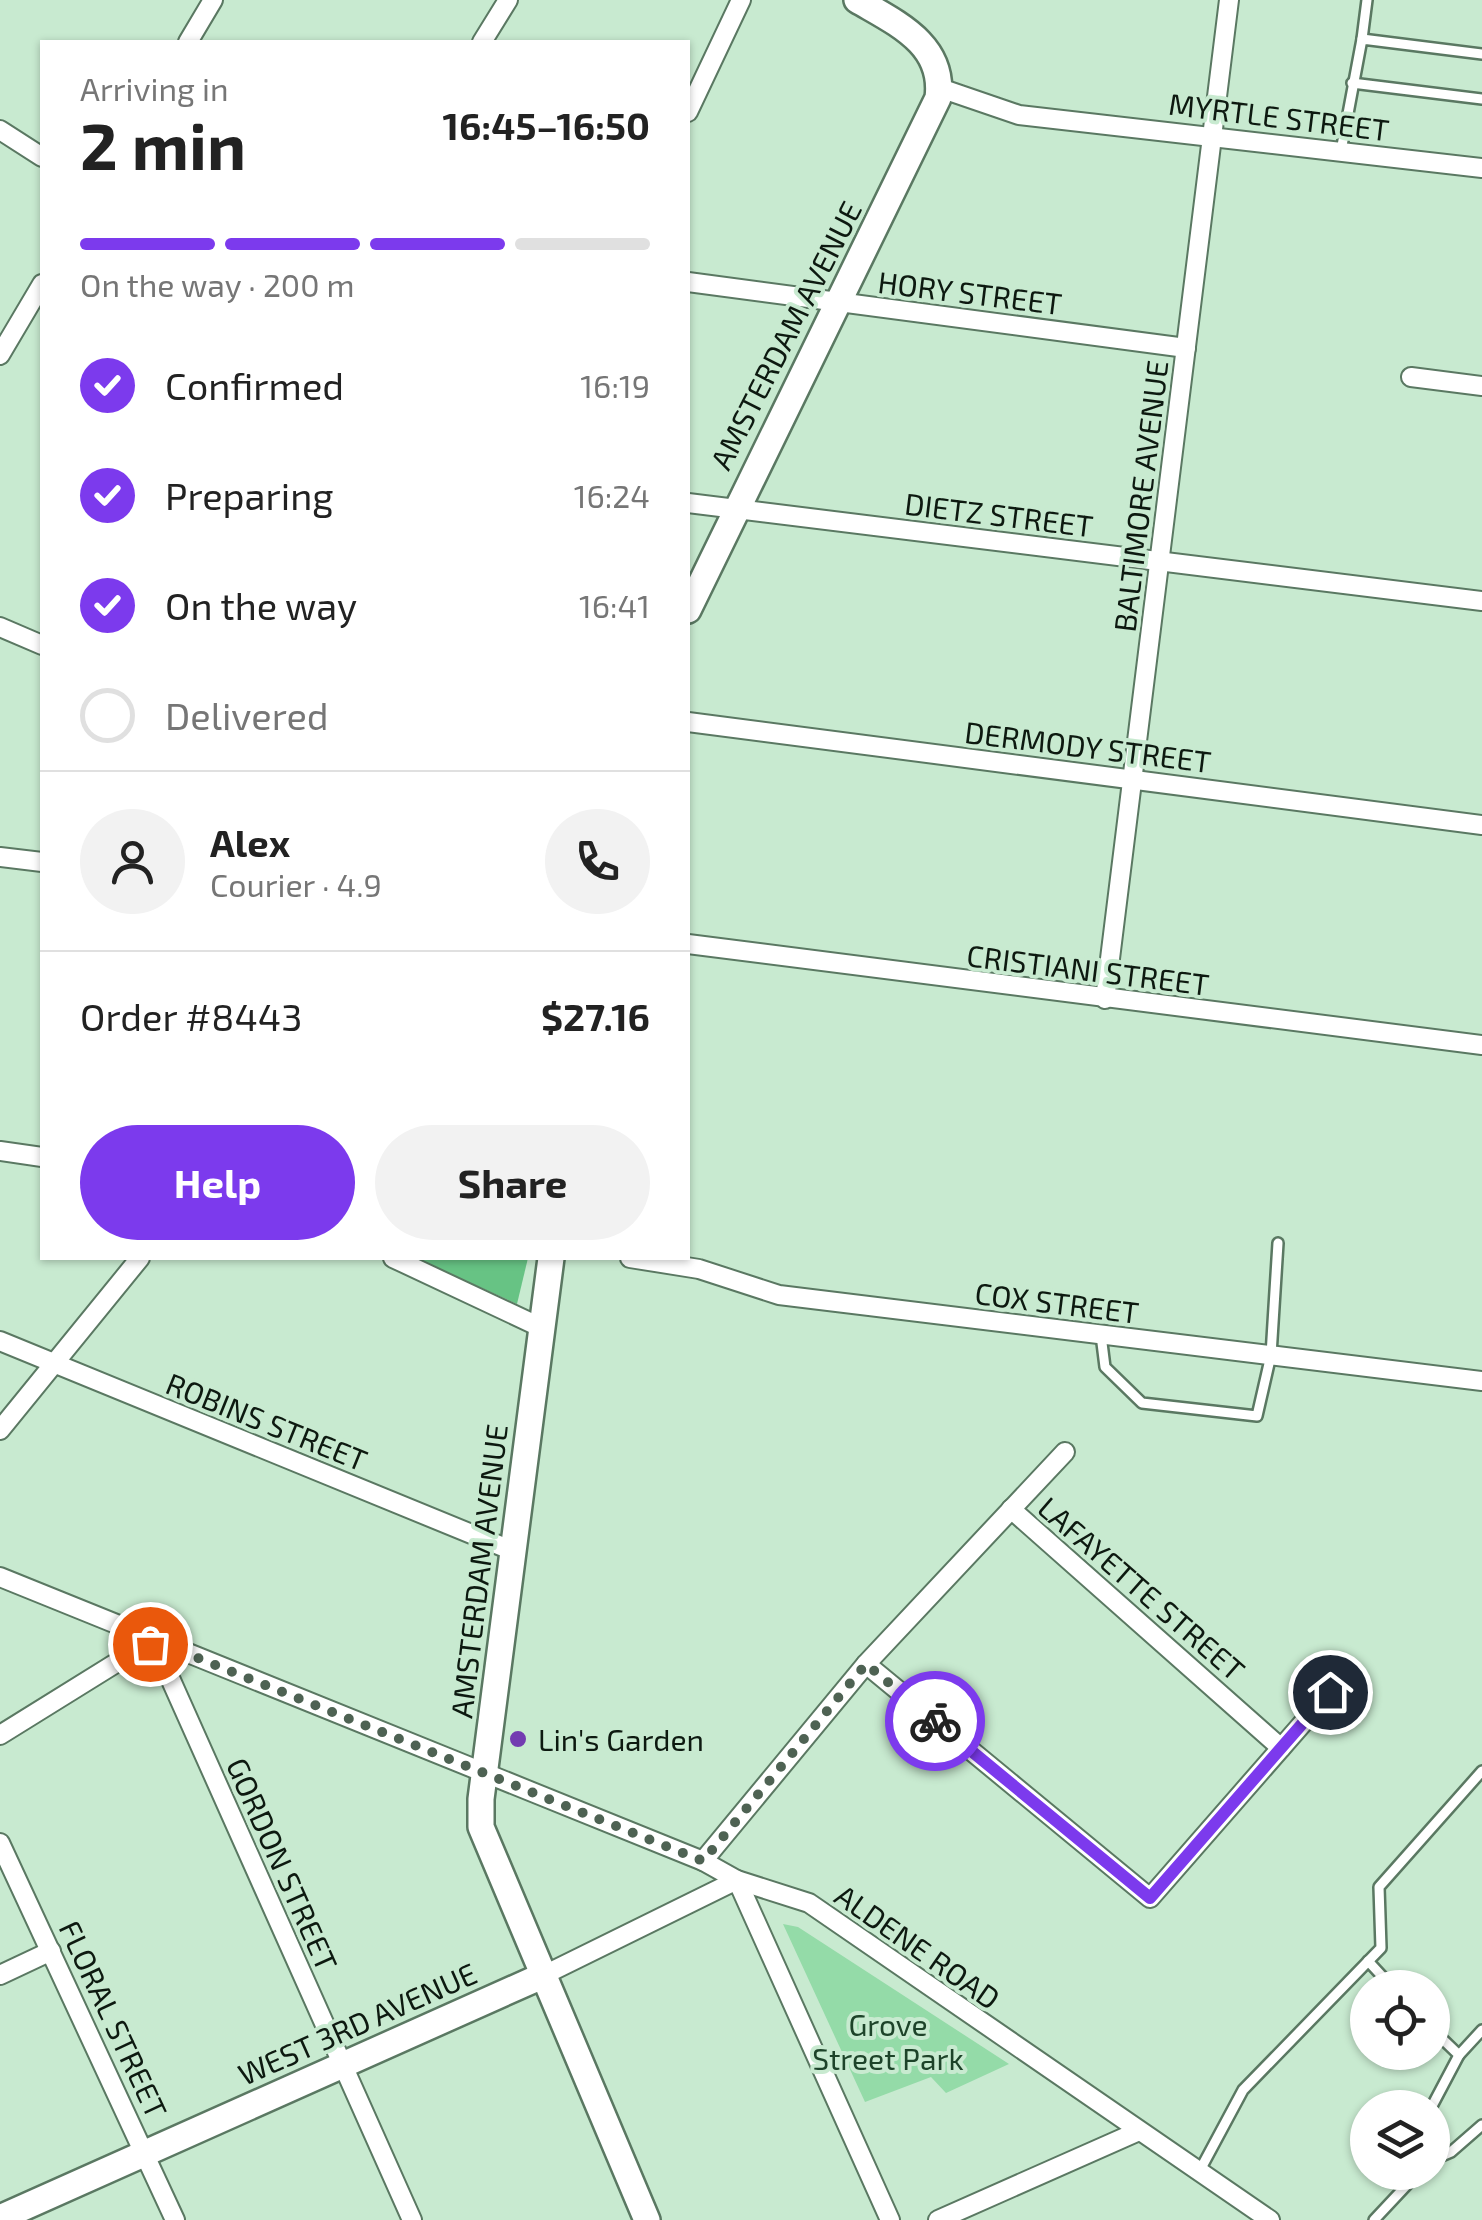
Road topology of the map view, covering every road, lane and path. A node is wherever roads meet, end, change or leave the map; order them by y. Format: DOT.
graph roads {
  1 [pos="213,0"];
  2 [pos="508,0"];
  3 [pos="741,0"];
  4 [pos="858,0"];
  5 [pos="1230,0"];
  6 [pos="1367,0"];
  7 [pos="189,40"];
  8 [pos="483,40"];
  9 [pos="1362,40"];
  10 [pos="1482,54"];
  11 [pos="1352,83"];
  12 [pos="940,88"];
  13 [pos="1482,100"];
  14 [pos="690,108"];
  15 [pos="0,130"];
  16 [pos="1212,136"];
  17 [pos="1341,151"];
  18 [pos="40,156"];
  19 [pos="1482,168"];
  20 [pos="690,282"];
  21 [pos="40,287"];
  22 [pos="839,303"];
  23 [pos="1186,348"];
  24 [pos="0,355"];
  25 [pos="1411,377"];
  26 [pos="1482,386"];
  27 [pos="690,503"];
  28 [pos="734,509"];
  29 [pos="1160,561"];
  30 [pos="1482,601"];
  31 [pos="690,606"];
  32 [pos="0,627"];
  33 [pos="40,644"];
  34 [pos="690,722"];
  35 [pos="1132,780"];
  36 [pos="1482,825"];
  37 [pos="0,857"];
  38 [pos="40,862"];
  39 [pos="690,944"];
  40 [pos="1105,999"];
  41 [pos="1482,1045"];
  42 [pos="0,1151"];
  43 [pos="40,1157"];
  44 [pos="1278,1243"];
  45 [pos="138,1260"];
  46 [pos="397,1260"];
  47 [pos="551,1260"];
  48 [pos="642,1260"];
  49 [pos="542,1328"];
  50 [pos="1101,1335"];
  51 [pos="0,1341"];
  52 [pos="1270,1355"];
  53 [pos="54,1363"];
  54 [pos="1482,1381"];
  55 [pos="0,1430"];
  56 [pos="1065,1452"];
  57 [pos="1011,1509"];
  58 [pos="513,1551"];
  59 [pos="0,1577"];
  60 [pos="153,1640"];
  61 [pos="866,1664"];
  62 [pos="1330,1692"];
  63 [pos="0,1734"];
  64 [pos="1282,1748"];
  65 [pos="1482,1772"];
  66 [pos="485,1776"];
  67 [pos="0,1843"];
  68 [pos="703,1861"];
  69 [pos="737,1880"];
  70 [pos="51,1951"];
  71 [pos="1368,1962"];
  72 [pos="1376,1970"];
  73 [pos="0,1974"];
  74 [pos="542,1976"];
  75 [pos="1482,2030"];
  76 [pos="1450,2047"];
  77 [pos="1458,2056"];
  78 [pos="343,2065"];
  79 [pos="1440,2090"];
  80 [pos="1482,2125"];
  81 [pos="1139,2131"];
  82 [pos="1450,2152"];
  83 [pos="147,2153"];
  84 [pos="1200,2172"];
  85 [pos="1402,2190"];
  86 [pos="0,2218"];
  87 [pos="176,2220"];
  88 [pos="412,2220"];
  89 [pos="647,2220"];
  90 [pos="890,2220"];
  91 [pos="938,2220"];
  92 [pos="1270,2220"];
  93 [pos="1374,2220"];
  1 -- 7 [label="street"];
  2 -- 8 [label="street"];
  3 -- 14 [label="street"];
  4 -- 12 [label="main road"];
  5 -- 16 [label="street, BALTIMORE AVENUE"];
  6 -- 9 [label="lane"];
  9 -- 10 [label="lane"];
  9 -- 11 [label="lane"];
  11 -- 13 [label="lane"];
  11 -- 17 [label="lane"];
  12 -- 16 [label="street, MYRTLE STREET"];
  12 -- 22 [label="main road, AMSTERDAM AVENUE"];
  15 -- 18 [label="street"];
  16 -- 17 [label="street, MYRTLE STREET"];
  16 -- 23 [label="street, BALTIMORE AVENUE"];
  17 -- 19 [label="street, MYRTLE STREET"];
  20 -- 22 [label="street, HORY STREET"];
  21 -- 24 [label="street"];
  22 -- 23 [label="street, HORY STREET"];
  22 -- 28 [label="main road, AMSTERDAM AVENUE"];
  23 -- 29 [label="street, BALTIMORE AVENUE"];
  25 -- 26 [label="street"];
  27 -- 28 [label="street, DIETZ STREET"];
  28 -- 29 [label="street, DIETZ STREET"];
  28 -- 31 [label="main road, AMSTERDAM AVENUE"];
  29 -- 30 [label="street, DIETZ STREET"];
  29 -- 35 [label="street, BALTIMORE AVENUE"];
  32 -- 33 [label="street"];
  34 -- 35 [label="street, DERMODY STREET"];
  35 -- 36 [label="street, DERMODY STREET"];
  35 -- 40 [label="street, BALTIMORE AVENUE"];
  37 -- 38 [label="street"];
  39 -- 40 [label="street, CRISTIANI STREET"];
  40 -- 41 [label="street, CRISTIANI STREET"];
  42 -- 43 [label="street"];
  44 -- 52 [label="lane"];
  45 -- 53 [label="street"];
  46 -- 49 [label="street"];
  47 -- 49 [label="main road, AMSTERDAM AVENUE"];
  48 -- 50 [label="street, COX STREET"];
  49 -- 58 [label="main road, AMSTERDAM AVENUE"];
  50 -- 52 [label="street, COX STREET"];
  50 -- 52 [label="lane"];
  51 -- 53 [label="street, ROBINS STREET"];
  52 -- 54 [label="street, COX STREET"];
  53 -- 55 [label="street"];
  53 -- 58 [label="street, ROBINS STREET"];
  56 -- 57 [label="street"];
  57 -- 61 [label="street"];
  57 -- 64 [label="street, LAFAYETTE STREET"];
  58 -- 66 [label="main road, AMSTERDAM AVENUE"];
  59 -- 60 [label="street, ALDENE ROAD"];
  60 -- 63 [label="street"];
  60 -- 66 [label="street, ALDENE ROAD"];
  60 -- 78 [label="street, GORDON STREET"];
  61 -- 64 [label="street"];
  61 -- 68 [label="street"];
  62 -- 64 [label="street"];
  65 -- 71 [label="lane"];
  66 -- 68 [label="street, ALDENE ROAD"];
  66 -- 74 [label="main road, AMSTERDAM AVENUE"];
  67 -- 70 [label="street, FLORAL STREET"];
  68 -- 69 [label="street, ALDENE ROAD"];
  69 -- 74 [label="street, WEST 3RD AVENUE"];
  69 -- 81 [label="street, ALDENE ROAD"];
  69 -- 90 [label="street"];
  70 -- 73 [label="street"];
  70 -- 83 [label="street, FLORAL STREET"];
  71 -- 72 [label="lane"];
  71 -- 84 [label="lane"];
  74 -- 78 [label="main road, WEST 3RD AVENUE"];
  74 -- 89 [label="main road, AMSTERDAM AVENUE"];
  75 -- 77 [label="lane"];
  76 -- 77 [label="lane"];
  77 -- 79 [label="lane"];
  78 -- 83 [label="main road, WEST 3RD AVENUE"];
  78 -- 88 [label="street, GORDON STREET"];
  80 -- 82 [label="lane"];
  81 -- 84 [label="street, ALDENE ROAD"];
  81 -- 91 [label="street"];
  83 -- 86 [label="main road, WEST 3RD AVENUE"];
  83 -- 87 [label="street, FLORAL STREET"];
  84 -- 92 [label="street, ALDENE ROAD"];
  85 -- 93 [label="lane"];
}
